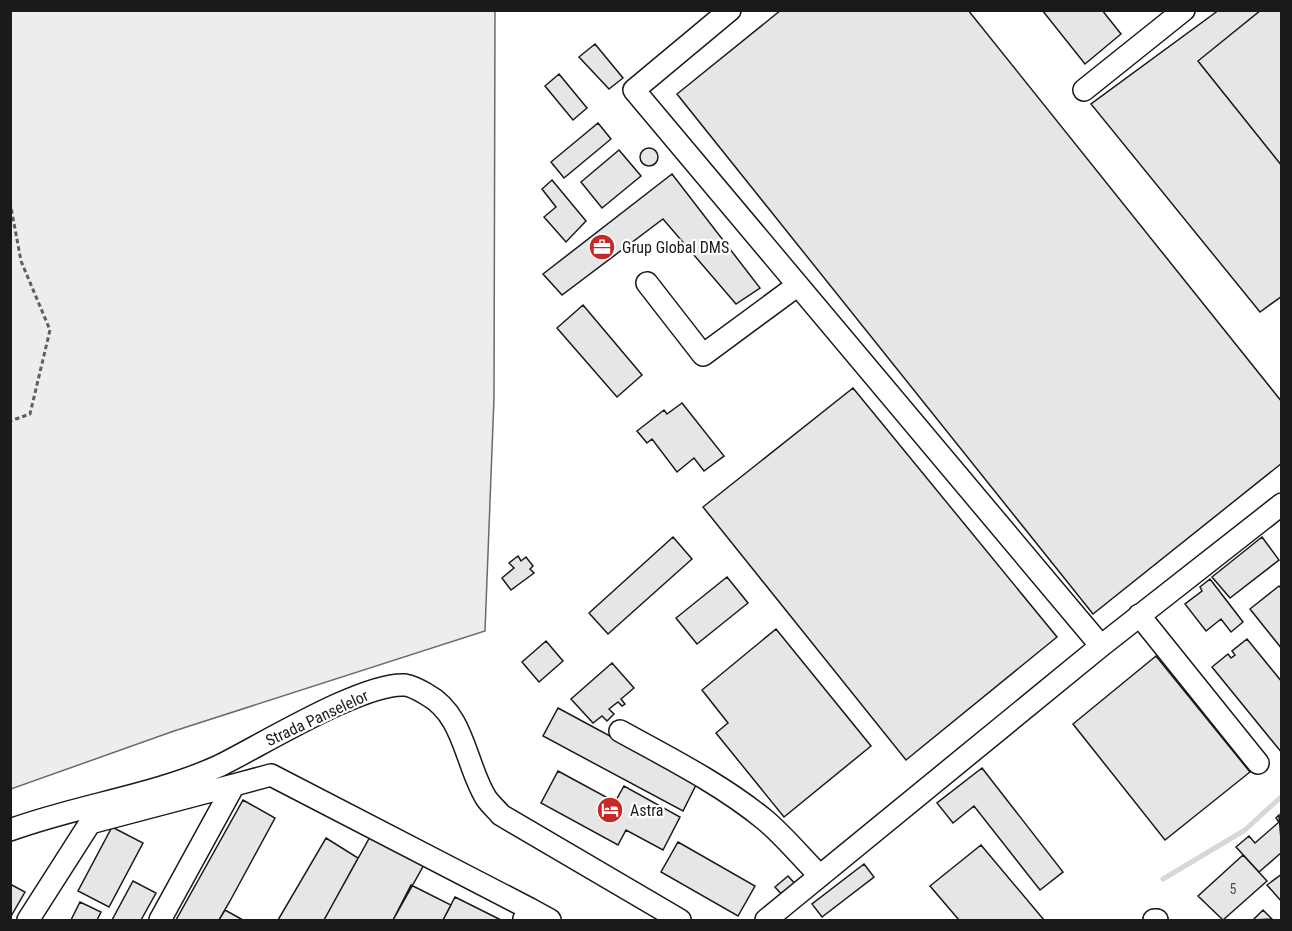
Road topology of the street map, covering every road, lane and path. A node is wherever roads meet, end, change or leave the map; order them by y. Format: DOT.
graph roads {
  1 [pos="11,10"];
  2 [pos="729,10"];
  3 [pos="1184,10"];
  4 [pos="10,19"];
  5 [pos="1084,90"];
  6 [pos="10,202"];
  7 [pos="647,283"];
  8 [pos="798,285"];
  9 [pos="10,421"];
  10 [pos="1281,504"];
  11 [pos="1139,615"];
  12 [pos="1101,646"];
  13 [pos="620,731"];
  14 [pos="1258,763"];
  15 [pos="234,785"];
  16 [pos="10,830"];
  17 [pos="820,876"];
  18 [pos="527,915"];
  19 [pos="28,921"];
  20 [pos="160,921"];
  21 [pos="550,921"];
  22 [pos="680,921"];
  23 [pos="766,921"];
  1 -- 4 [label="path"];
  2 -- 8 [label="street"];
  3 -- 5 [label="street"];
  6 -- 9 [label="path"];
  7 -- 8 [label="street"];
  8 -- 12 [label="street"];
  10 -- 11 [label="street"];
  11 -- 12 [label="street"];
  11 -- 14 [label="street"];
  12 -- 17 [label="street"];
  13 -- 17 [label="street"];
  15 -- 18 [label="street"];
  15 -- 19 [label="street"];
  15 -- 20 [label="street"];
  16 -- 22 [label="street, Strada Panselelor"];
  17 -- 23 [label="street"];
  18 -- 21 [label="street"];
}
